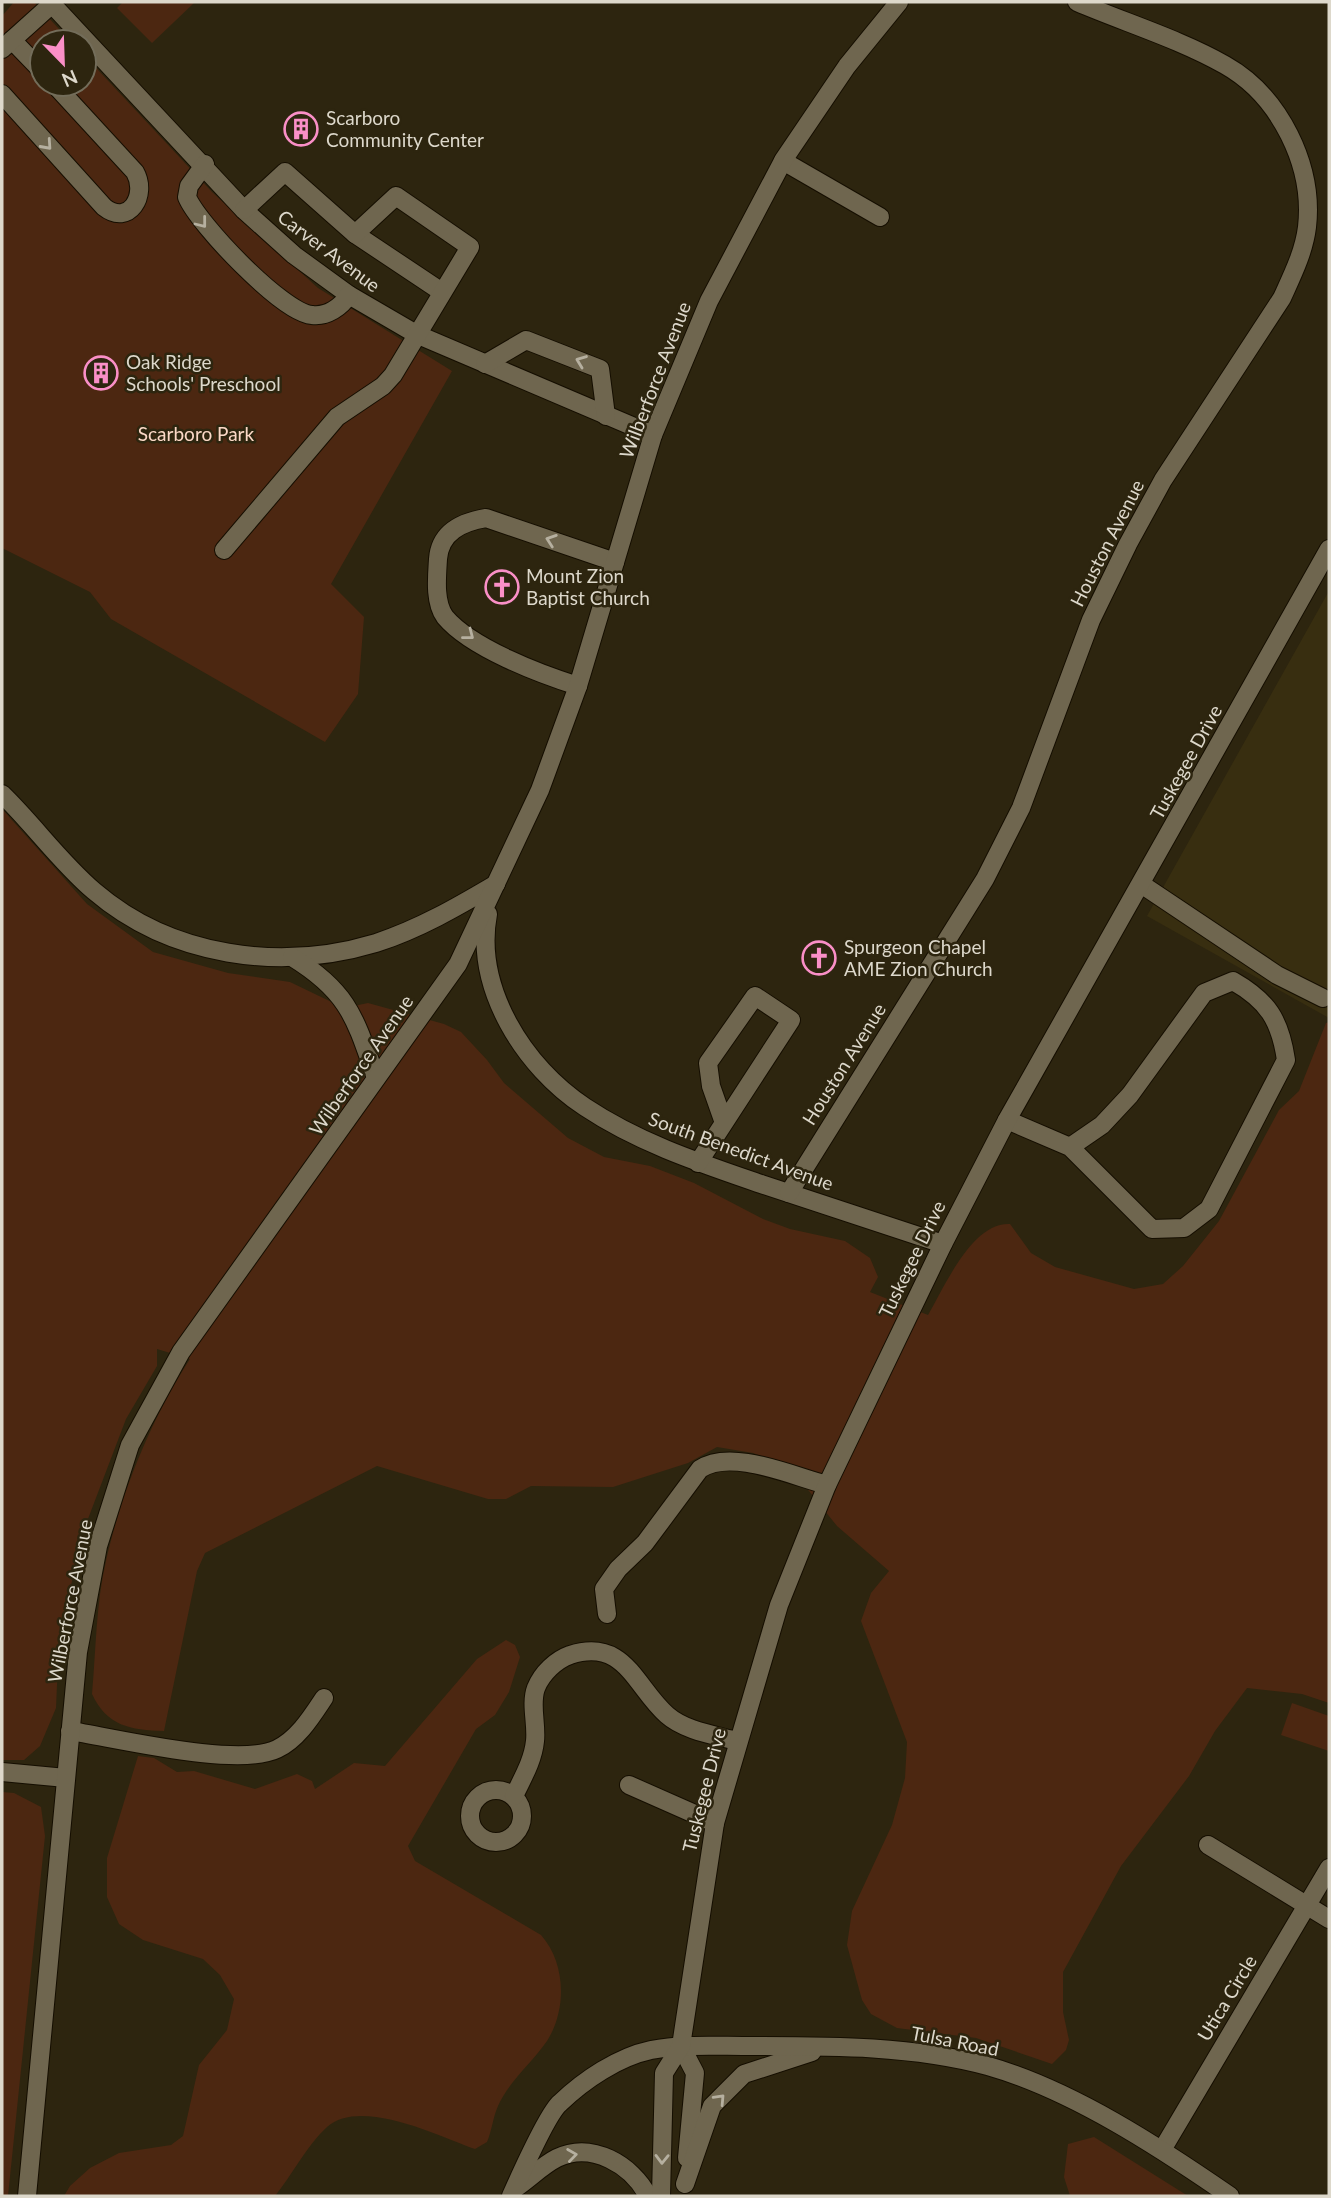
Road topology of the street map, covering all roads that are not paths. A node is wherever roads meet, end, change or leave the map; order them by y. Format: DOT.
graph roads {
  1 [pos="899,2"];
  2 [pos="1077,2"];
  3 [pos="51,3"];
  4 [pos="7,44"];
  5 [pos="28,60"];
  6 [pos="2,94"];
  7 [pos="67,98"];
  8 [pos="783,161"];
  9 [pos="205,164"];
  10 [pos="244,210"];
  11 [pos="880,217"];
  12 [pos="355,234"];
  13 [pos="442,292"];
  14 [pos="349,295"];
  15 [pos="416,334"];
  16 [pos="485,365"];
  17 [pos="606,416"];
  18 [pos="653,435"];
  19 [pos="1329,549"];
  20 [pos="224,550"];
  21 [pos="615,562"];
  22 [pos="578,686"];
  23 [pos="2,794"];
  24 [pos="496,884"];
  25 [pos="1141,884"];
  26 [pos="292,957"];
  27 [pos="1327,996"];
  28 [pos="376,1078"];
  29 [pos="1007,1120"];
  30 [pos="724,1124"];
  31 [pos="1070,1147"];
  32 [pos="698,1163"];
  33 [pos="789,1193"];
  34 [pos="943,1244"];
  35 [pos="827,1485"];
  36 [pos="607,1615"];
  37 [pos="324,1698"];
  38 [pos="69,1731"];
  39 [pos="737,1741"];
  40 [pos="2,1772"];
  41 [pos="66,1778"];
  42 [pos="629,1785"];
  43 [pos="514,1796"];
  44 [pos="715,1823"];
  45 [pos="1208,1846"];
  46 [pos="1329,1868"];
  47 [pos="1307,1905"];
  48 [pos="1329,1919"];
  49 [pos="681,2046"];
  50 [pos="830,2046"];
  51 [pos="1162,2150"];
  52 [pos="685,2190"];
  53 [pos="513,2193"];
  54 [pos="27,2196"];
  55 [pos="648,2196"];
  56 [pos="661,2196"];
  57 [pos="1230,2196"];
  1 -- 8 [label="street, Wilberforce Avenue"];
  2 -- 33 [label="street, Houston Avenue"];
  3 -- 4 [label="street"];
  3 -- 9 [label="street, Carver Avenue"];
  4 -- 5 [label="street"];
  6 -- 7 [label="street, one-way"];
  8 -- 11 [label="street"];
  8 -- 18 [label="street, Wilberforce Avenue"];
  9 -- 10 [label="street, Carver Avenue"];
  9 -- 14 [label="street, one-way"];
  10 -- 12 [label="street"];
  10 -- 14 [label="street, Carver Avenue"];
  12 -- 13 [label="street"];
  12 -- 13 [label="street"];
  13 -- 15 [label="street"];
  14 -- 15 [label="street, Carver Avenue"];
  15 -- 16 [label="street, Carver Avenue"];
  15 -- 20 [label="street"];
  16 -- 17 [label="street, Carver Avenue"];
  17 -- 16 [label="street, one-way"];
  17 -- 18 [label="street, Carver Avenue"];
  18 -- 21 [label="street, Wilberforce Avenue"];
  19 -- 25 [label="street, Tuskegee Drive"];
  21 -- 22 [label="street, Wilberforce Avenue"];
  21 -- 22 [label="street, one-way"];
  22 -- 24 [label="street, Wilberforce Avenue"];
  23 -- 26 [label="street"];
  24 -- 26 [label="street"];
  24 -- 28 [label="street, Wilberforce Avenue"];
  24 -- 32 [label="street, South Benedict Avenue"];
  25 -- 27 [label="street"];
  25 -- 29 [label="street, Tuskegee Drive"];
  26 -- 28 [label="street"];
  28 -- 38 [label="street, Wilberforce Avenue"];
  29 -- 31 [label="street"];
  29 -- 34 [label="street, Tuskegee Drive"];
  30 -- 30 [label="street"];
  30 -- 32 [label="street"];
  31 -- 31 [label="street"];
  32 -- 33 [label="street, South Benedict Avenue"];
  33 -- 34 [label="street, South Benedict Avenue"];
  34 -- 35 [label="street, Tuskegee Drive"];
  35 -- 36 [label="street"];
  35 -- 39 [label="street, Tuskegee Drive"];
  37 -- 38 [label="street"];
  38 -- 41 [label="street, Wilberforce Avenue"];
  39 -- 43 [label="street"];
  39 -- 44 [label="street, Tuskegee Drive"];
  40 -- 41 [label="street"];
  41 -- 54 [label="street, Wilberforce Avenue"];
  42 -- 44 [label="street"];
  44 -- 49 [label="street, Tuskegee Drive"];
  45 -- 47 [label="street"];
  46 -- 47 [label="street, Utica Circle"];
  47 -- 48 [label="street"];
  47 -- 51 [label="street, Utica Circle"];
  49 -- 50 [label="street, Tulsa Road"];
  49 -- 52 [label="street"];
  49 -- 53 [label="street, Tulsa Road"];
  49 -- 56 [label="street, Tuskegee Drive, one-way"];
  50 -- 51 [label="street, Tulsa Road"];
  52 -- 50 [label="street, one-way"];
  51 -- 57 [label="street, Tulsa Road"];
  53 -- 55 [label="street, one-way"];
}
